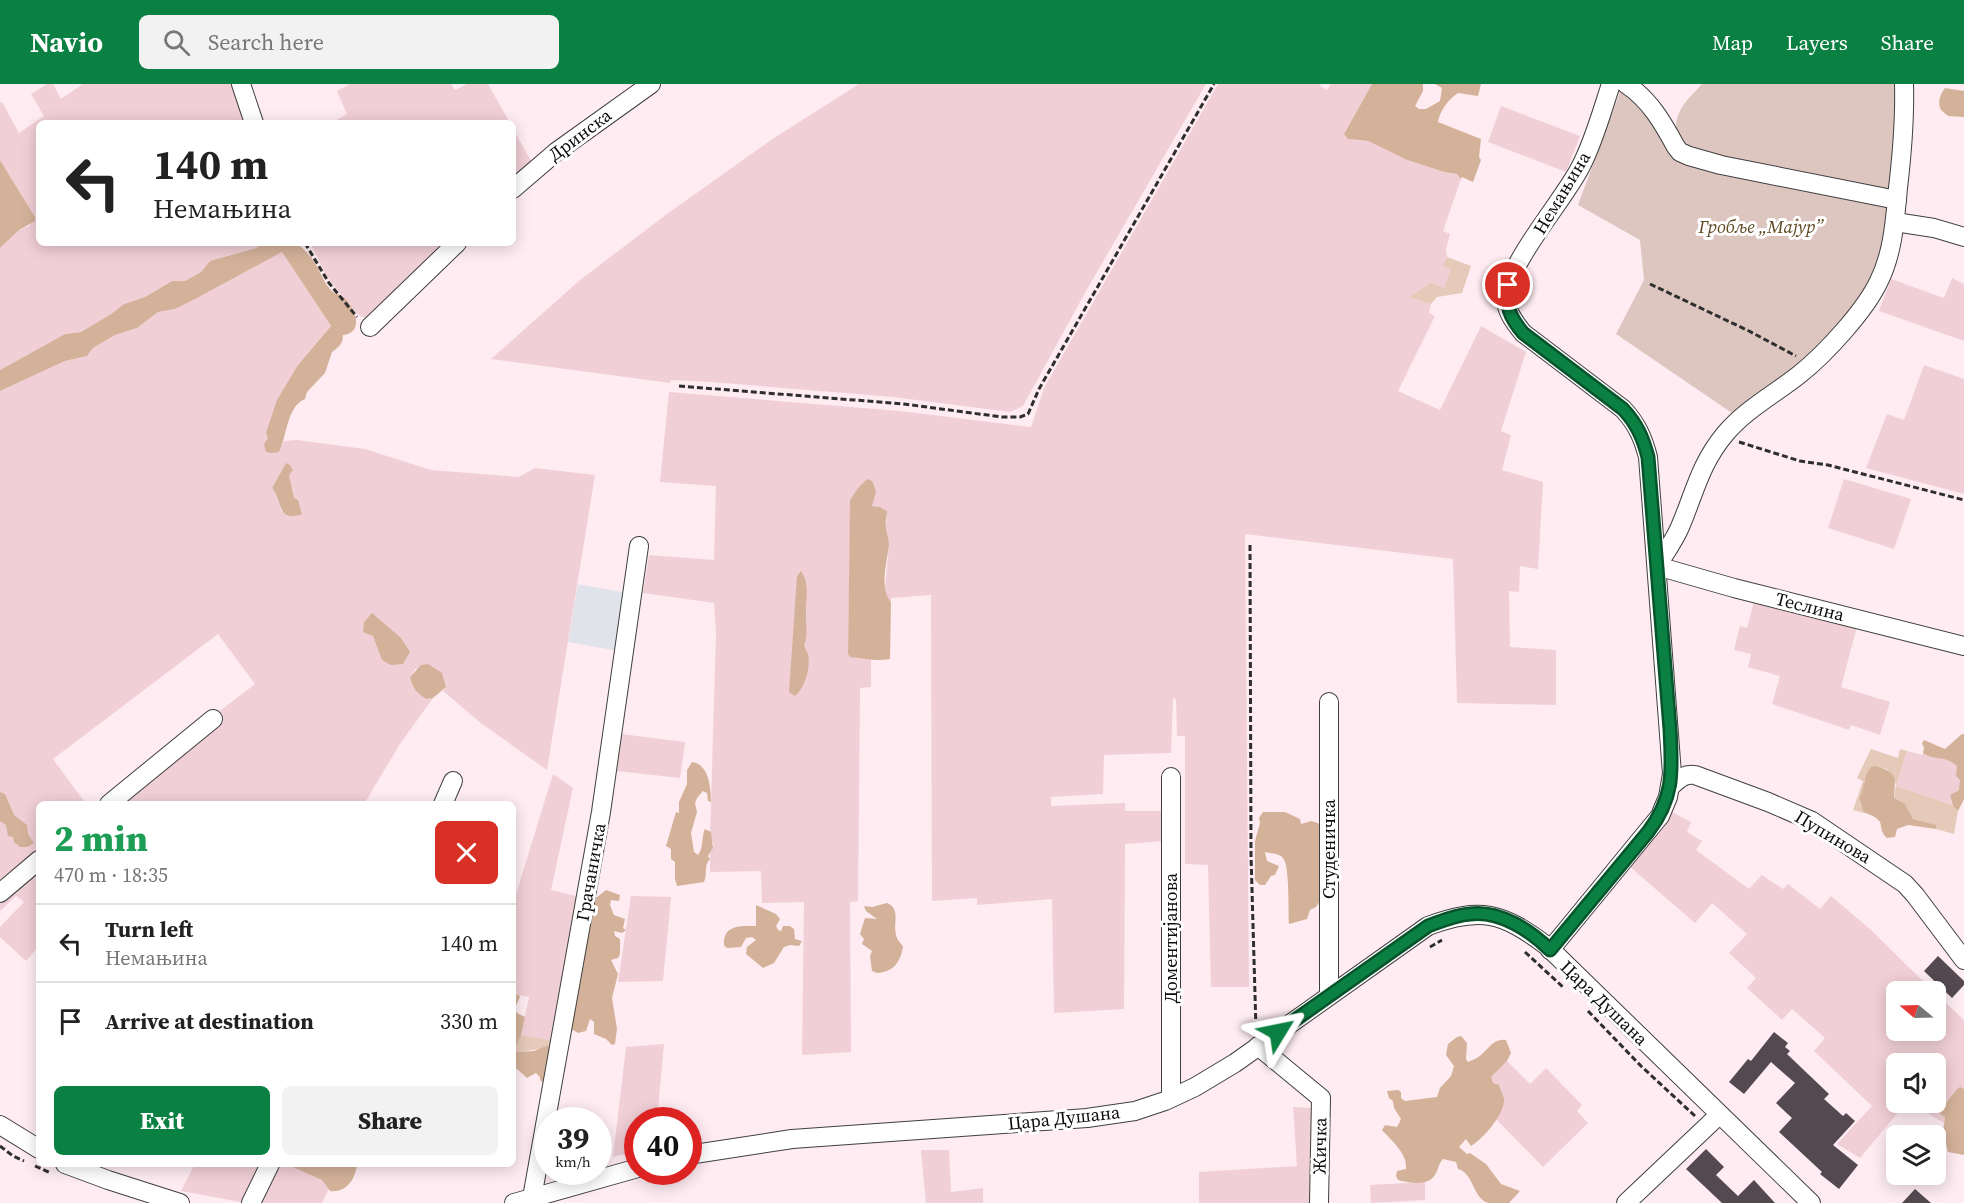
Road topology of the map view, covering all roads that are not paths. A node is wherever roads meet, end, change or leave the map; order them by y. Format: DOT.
graph roads {
  1 [pos="241,84"];
  2 [pos="1611,84"];
  3 [pos="1626,84"];
  4 [pos="1904,84"];
  5 [pos="640,87"];
  6 [pos="253,120"];
  7 [pos="516,186"];
  8 [pos="1897,200"];
  9 [pos="1895,222"];
  10 [pos="1964,237"];
  11 [pos="454,246"];
  12 [pos="370,327"];
  13 [pos="639,546"];
  14 [pos="1656,566"];
  15 [pos="1964,646"];
  16 [pos="1329,702"];
  17 [pos="213,719"];
  18 [pos="1172,777"];
  19 [pos="453,781"];
  20 [pos="1670,787"];
  21 [pos="113,801"];
  22 [pos="444,801"];
  23 [pos="36,863"];
  24 [pos="0,893"];
  25 [pos="1550,950"];
  26 [pos="1964,960"];
  27 [pos="1329,996"];
  28 [pos="1260,1045"];
  29 [pos="1171,1098"];
  30 [pos="1719,1115"];
  31 [pos="0,1125"];
  32 [pos="36,1147"];
  33 [pos="702,1153"];
  34 [pos="73,1167"];
  35 [pos="269,1167"];
  36 [pos="624,1172"];
  37 [pos="532,1198"];
  38 [pos="180,1203"];
  39 [pos="251,1203"];
  40 [pos="514,1203"];
  41 [pos="1319,1203"];
  42 [pos="1626,1203"];
  43 [pos="1811,1203"];
  1 -- 6 [label="street"];
  2 -- 14 [label="street, Немањина"];
  3 -- 8 [label="street"];
  4 -- 8 [label="street"];
  5 -- 7 [label="street, Дринска"];
  8 -- 9 [label="street"];
  9 -- 10 [label="street"];
  9 -- 14 [label="street"];
  11 -- 12 [label="street"];
  13 -- 37 [label="street, Грачаничка"];
  14 -- 15 [label="street, Теслина"];
  14 -- 20 [label="street, Немањина"];
  16 -- 27 [label="street, Студеничка"];
  17 -- 21 [label="street"];
  18 -- 29 [label="street, Доментијанова"];
  19 -- 22 [label="street"];
  20 -- 25 [label="street, Немањина"];
  20 -- 26 [label="street, Пупинова"];
  23 -- 24 [label="street"];
  25 -- 27 [label="street, Цара Душана"];
  25 -- 30 [label="street, Цара Душана"];
  27 -- 28 [label="street, Цара Душана"];
  28 -- 29 [label="street, Цара Душана"];
  28 -- 41 [label="street, Жичка"];
  29 -- 33 [label="street, Цара Душана"];
  30 -- 42 [label="street"];
  30 -- 43 [label="street, Цара Душана"];
  31 -- 32 [label="street"];
  34 -- 38 [label="street"];
  35 -- 39 [label="street"];
  36 -- 37 [label="street"];
  37 -- 40 [label="street"];
}
